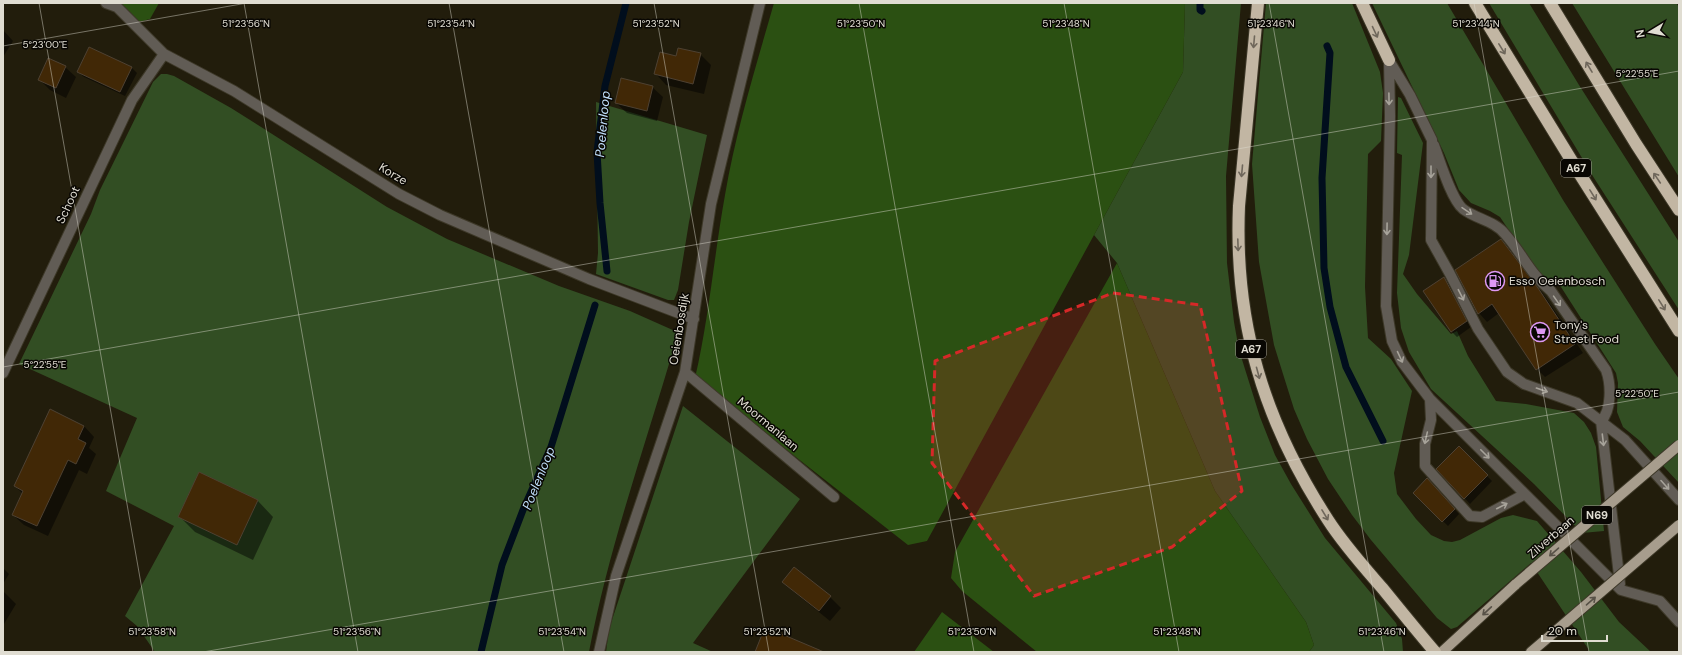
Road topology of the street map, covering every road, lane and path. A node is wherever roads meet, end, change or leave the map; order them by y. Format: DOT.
graph roads {
  1 [pos="106,3"];
  2 [pos="760,3"];
  3 [pos="1258,3"];
  4 [pos="1362,3"];
  5 [pos="1475,3"];
  6 [pos="1550,3"];
  7 [pos="164,54"];
  8 [pos="1389,60"];
  9 [pos="1432,140"];
  10 [pos="1679,210"];
  11 [pos="694,319"];
  12 [pos="1679,331"];
  13 [pos="685,372"];
  14 [pos="3,373"];
  15 [pos="1430,399"];
  16 [pos="1601,421"];
  17 [pos="1679,445"];
  18 [pos="1525,494"];
  19 [pos="834,497"];
  20 [pos="1679,500"];
  21 [pos="1679,525"];
  22 [pos="1621,590"];
  23 [pos="1679,622"];
  24 [pos="599,652"];
  25 [pos="1435,652"];
  26 [pos="1442,652"];
  27 [pos="1531,652"];
  1 -- 7 [label="street, Korze"];
  2 -- 11 [label="street, Oeienbosdijk"];
  3 -- 25 [label="highway, A67, one-way"];
  4 -- 8 [label="highway, one-way"];
  5 -- 12 [label="highway, A67, one-way"];
  10 -- 6 [label="highway, one-way"];
  7 -- 11 [label="street, Korze"];
  7 -- 14 [label="street, Schoot"];
  8 -- 9 [label="street"];
  8 -- 15 [label="street, one-way"];
  9 -- 16 [label="street, one-way"];
  9 -- 16 [label="street, one-way"];
  11 -- 13 [label="street, Oeienbosdijk"];
  13 -- 19 [label="street, Moormanlaan"];
  13 -- 24 [label="street, Oeienbosdijk"];
  15 -- 18 [label="street, one-way"];
  15 -- 18 [label="street, one-way"];
  16 -- 20 [label="street, one-way"];
  16 -- 22 [label="street, one-way"];
  17 -- 26 [label="main road, Zilverbaan / N69, one-way, bridge"];
  18 -- 22 [label="street"];
  27 -- 21 [label="main road, one-way, bridge"];
  22 -- 23 [label="street"];
}
